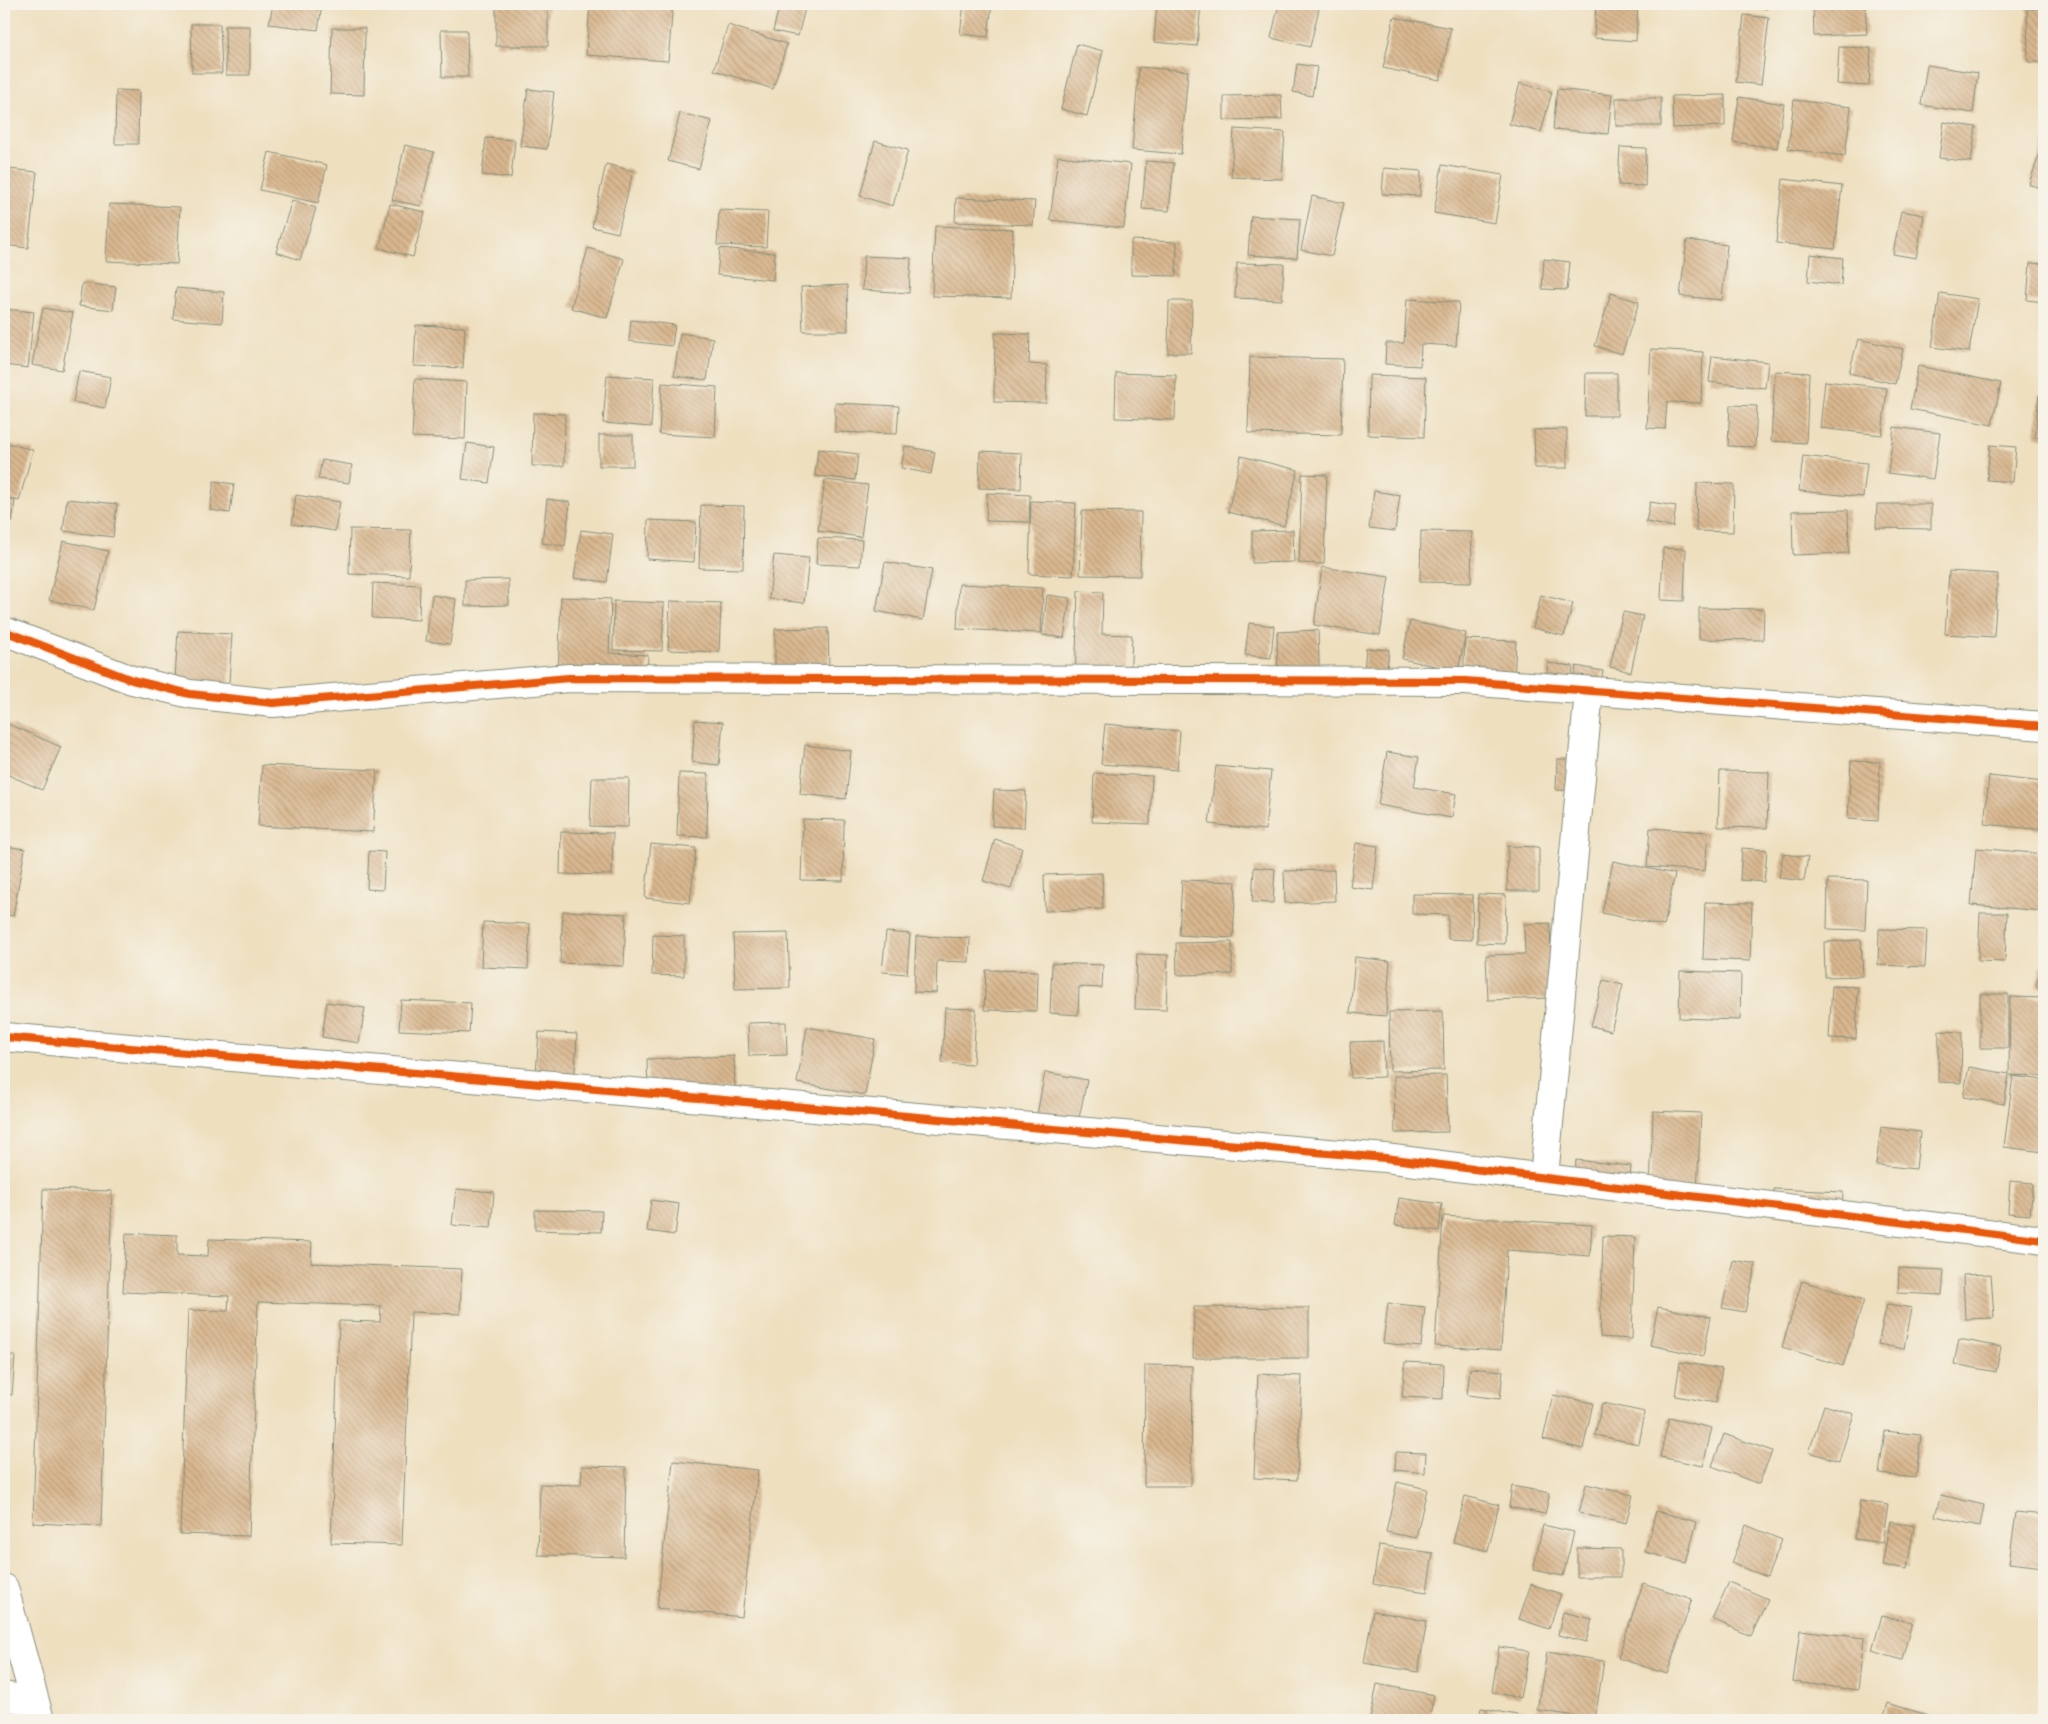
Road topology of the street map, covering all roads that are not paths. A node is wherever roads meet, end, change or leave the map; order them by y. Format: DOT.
graph roads {
  1 [pos="4,630"];
  2 [pos="1589,691"];
  3 [pos="2044,726"];
  4 [pos="4,1037"];
  5 [pos="1544,1177"];
  6 [pos="2044,1240"];
  7 [pos="4,1588"];
  8 [pos="4,1696"];
  9 [pos="38,1711"];
  1 -- 2 [label="street"];
  2 -- 3 [label="street"];
  2 -- 5 [label="street"];
  4 -- 5 [label="street"];
  5 -- 6 [label="street"];
  7 -- 9 [label="street"];
  8 -- 9 [label="street"];
}
